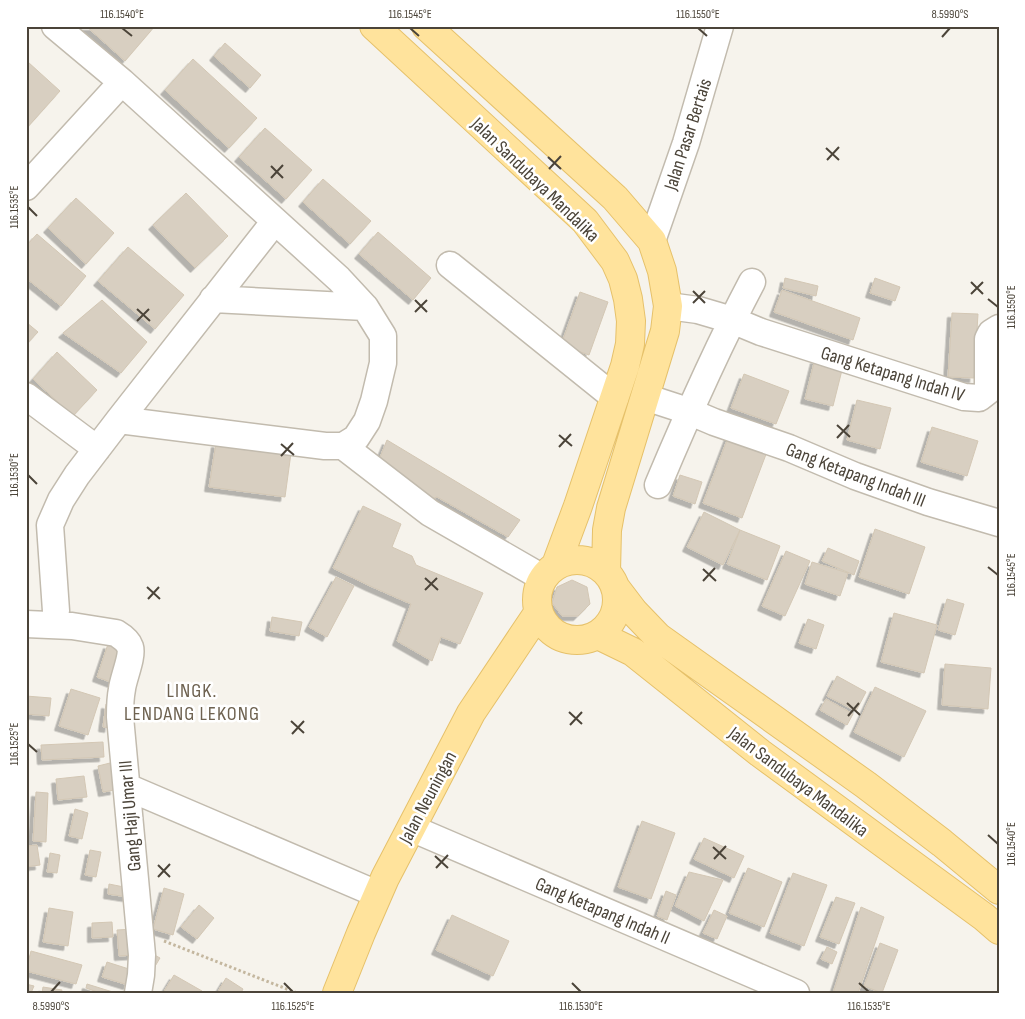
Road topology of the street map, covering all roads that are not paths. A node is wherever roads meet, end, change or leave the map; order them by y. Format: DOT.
graph roads {
  1 [pos="55,26"];
  2 [pos="374,26"];
  3 [pos="426,26"];
  4 [pos="720,26"];
  5 [pos="122,82"];
  6 [pos="506,98"];
  7 [pos="482,126"];
  8 [pos="26,187"];
  9 [pos="275,221"];
  10 [pos="652,241"];
  11 [pos="450,265"];
  12 [pos="752,282"];
  13 [pos="213,300"];
  14 [pos="668,306"];
  15 [pos="365,307"];
  16 [pos="732,320"];
  17 [pos="999,328"];
  18 [pos="26,396"];
  19 [pos="645,397"];
  20 [pos="615,398"];
  21 [pos="688,411"];
  22 [pos="119,420"];
  23 [pos="342,446"];
  24 [pos="97,449"];
  25 [pos="658,485"];
  26 [pos="999,523"];
  27 [pos="549,571"];
  28 [pos="611,579"];
  29 [pos="56,611"];
  30 [pos="538,613"];
  31 [pos="26,624"];
  32 [pos="598,635"];
  33 [pos="127,788"];
  34 [pos="410,828"];
  35 [pos="999,890"];
  36 [pos="377,894"];
  37 [pos="999,930"];
  38 [pos="342,991"];
  39 [pos="138,993"];
  40 [pos="796,993"];
  1 -- 5 [label="street"];
  2 -- 7 [label="main road, Jalan Sandubaya Mandalika"];
  3 -- 6 [label="main road"];
  4 -- 10 [label="street, Jalan Pasar Bertais"];
  5 -- 8 [label="street"];
  5 -- 9 [label="street"];
  6 -- 7 [label="main road"];
  6 -- 10 [label="main road"];
  7 -- 20 [label="main road, Jalan Sandubaya Mandalika"];
  9 -- 13 [label="street"];
  9 -- 15 [label="street"];
  10 -- 14 [label="main road"];
  11 -- 20 [label="street"];
  12 -- 16 [label="street"];
  13 -- 15 [label="street"];
  13 -- 22 [label="street"];
  14 -- 16 [label="street"];
  14 -- 19 [label="main road"];
  15 -- 23 [label="street"];
  16 -- 17 [label="street, Gang Ketapang Indah IV"];
  16 -- 21 [label="street"];
  18 -- 24 [label="street"];
  19 -- 21 [label="street, Gang Ketapang Indah III"];
  19 -- 28 [label="main road"];
  20 -- 27 [label="main road, Jalan Sandubaya Mandalika"];
  21 -- 25 [label="street"];
  21 -- 26 [label="street, Gang Ketapang Indah III"];
  22 -- 23 [label="street"];
  22 -- 24 [label="street"];
  23 -- 27 [label="street"];
  24 -- 29 [label="street"];
  27 -- 28 [label="main road"];
  27 -- 30 [label="main road"];
  28 -- 32 [label="main road"];
  28 -- 35 [label="main road"];
  30 -- 32 [label="main road"];
  30 -- 34 [label="main road, Jalan Neuningan"];
  31 -- 33 [label="street, Gang Haji Umar III"];
  32 -- 37 [label="main road, Jalan Sandubaya Mandalika"];
  33 -- 36 [label="street"];
  33 -- 39 [label="street, Gang Haji Umar III"];
  34 -- 36 [label="main road, Jalan Neuningan"];
  34 -- 40 [label="street, Gang Ketapang Indah II"];
  36 -- 38 [label="main road, Jalan Neuningan"];
}
